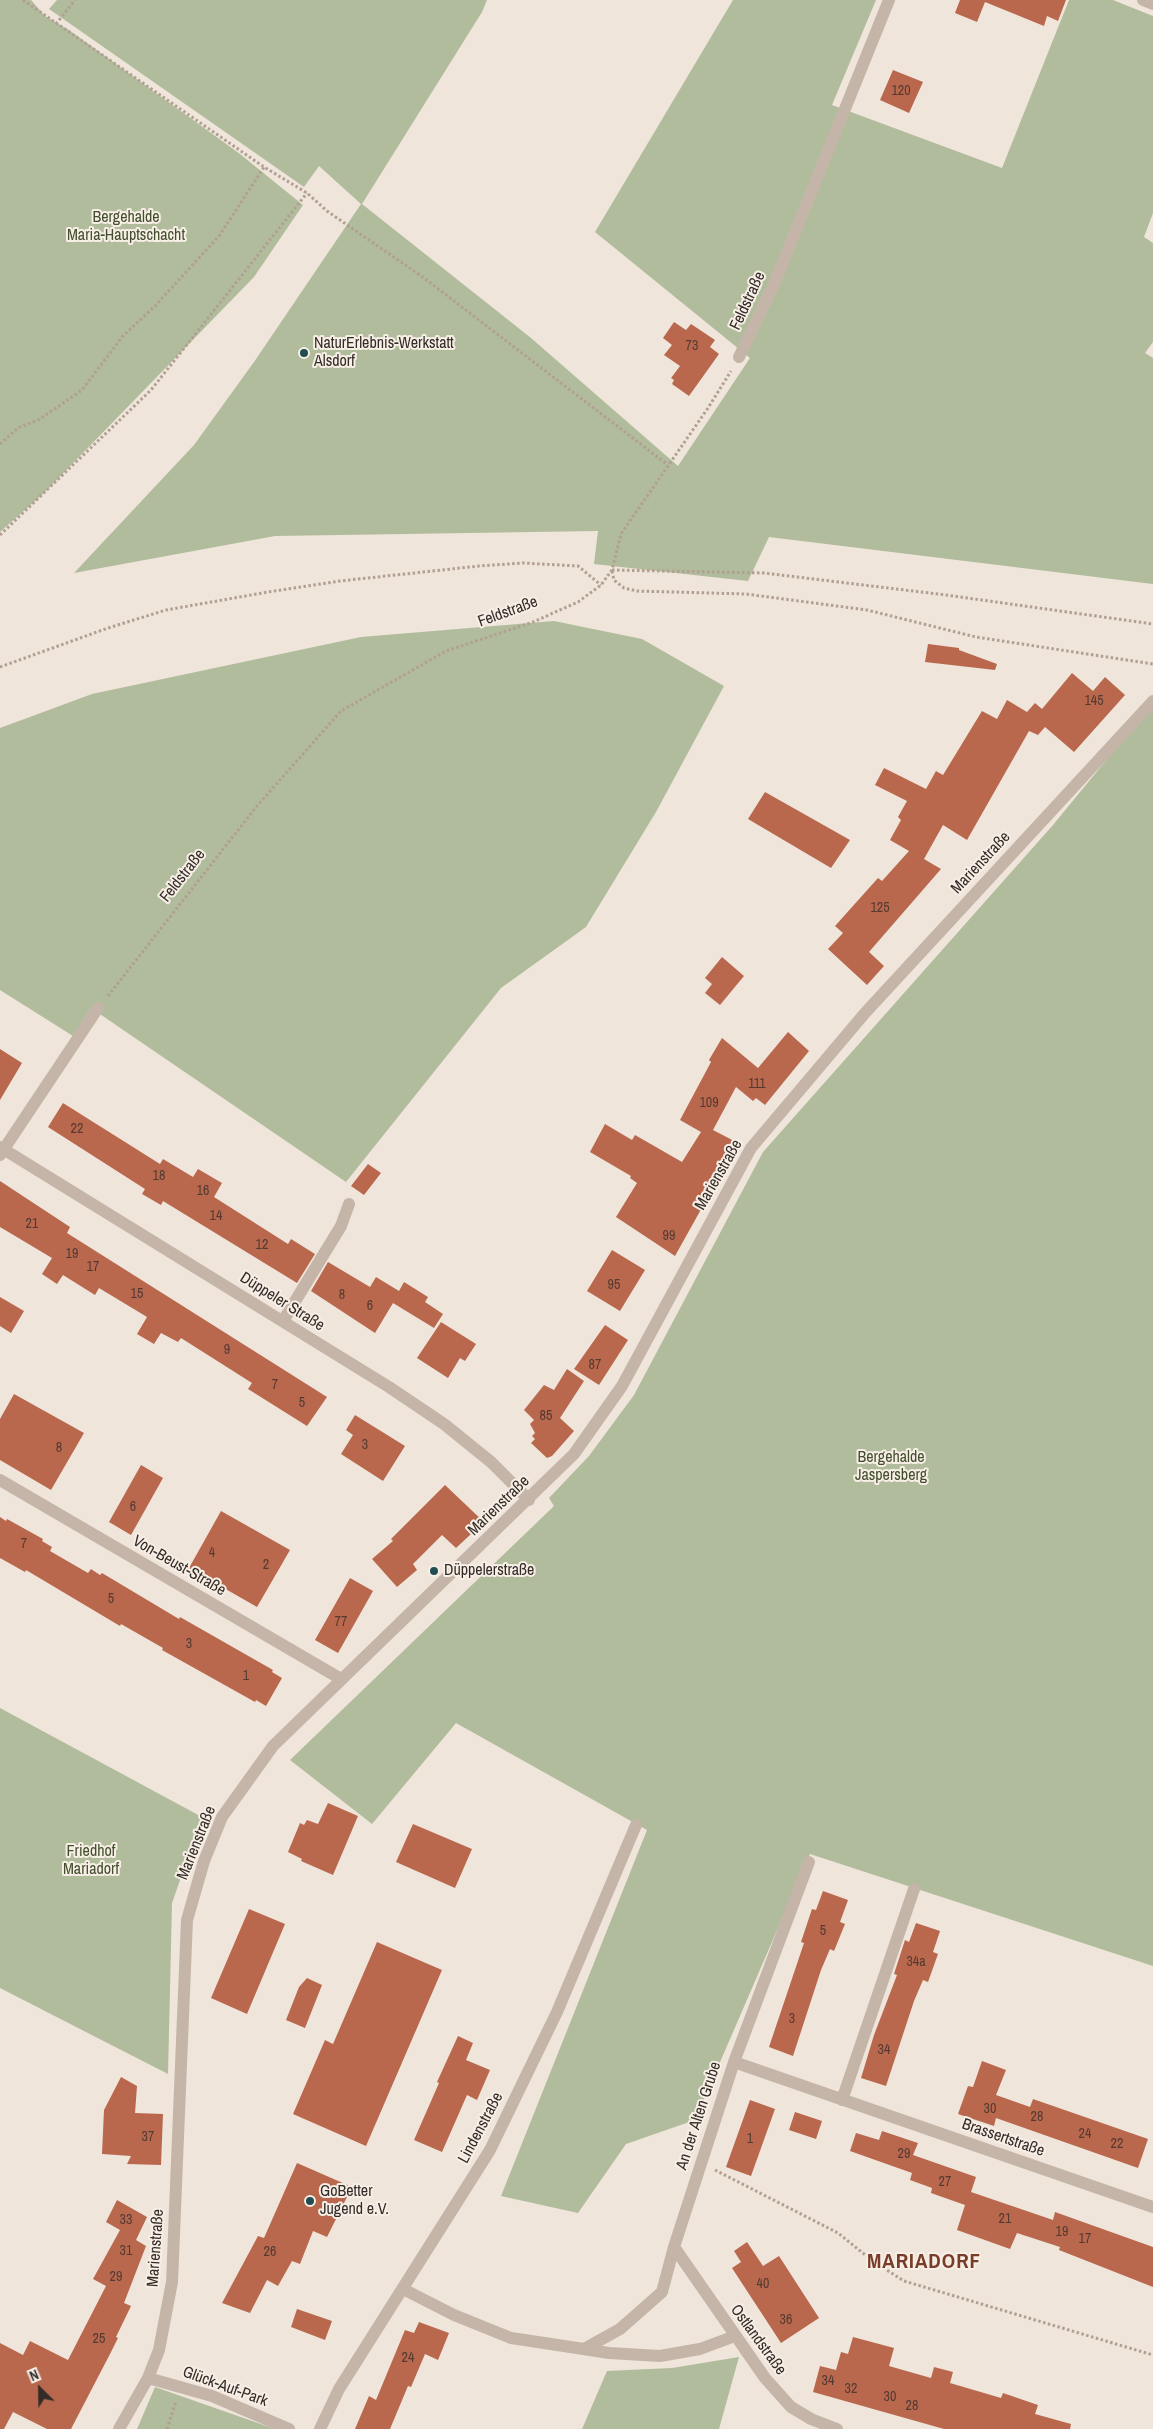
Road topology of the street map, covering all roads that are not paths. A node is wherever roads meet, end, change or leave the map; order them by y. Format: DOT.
graph roads {
  1 [pos="889,0"];
  2 [pos="1143,0"];
  3 [pos="1153,4"];
  4 [pos="739,357"];
  5 [pos="1153,701"];
  6 [pos="98,1008"];
  7 [pos="1,1151"];
  8 [pos="349,1204"];
  9 [pos="283,1321"];
  10 [pos="0,1480"];
  11 [pos="529,1500"];
  12 [pos="341,1680"];
  13 [pos="636,1825"];
  14 [pos="809,1862"];
  15 [pos="914,1889"];
  16 [pos="734,2062"];
  17 [pos="842,2100"];
  18 [pos="1153,2207"];
  19 [pos="674,2247"];
  20 [pos="403,2288"];
  21 [pos="734,2336"];
  22 [pos="584,2348"];
  23 [pos="148,2378"];
  24 [pos="120,2429"];
  25 [pos="289,2429"];
  26 [pos="320,2429"];
  27 [pos="837,2429"];
  1 -- 4 [label="street, Feldstraße"];
  2 -- 3 [label="street"];
  5 -- 11 [label="street, Marienstraße"];
  6 -- 7 [label="street"];
  7 -- 9 [label="street, Düppeler Straße"];
  8 -- 9 [label="street"];
  9 -- 11 [label="street, Düppeler Straße"];
  10 -- 12 [label="street, Von-Beust-Straße"];
  11 -- 12 [label="street, Marienstraße"];
  12 -- 23 [label="street, Marienstraße"];
  13 -- 20 [label="street, Lindenstraße"];
  14 -- 16 [label="street, An der Alten Grube"];
  15 -- 17 [label="street"];
  16 -- 17 [label="street, Brassertstraße"];
  16 -- 19 [label="street, An der Alten Grube"];
  17 -- 18 [label="street, Brassertstraße"];
  19 -- 21 [label="street, Ostlandstraße"];
  19 -- 22 [label="street, An der Alten Grube"];
  20 -- 22 [label="street"];
  20 -- 26 [label="street, Lindenstraße"];
  21 -- 22 [label="street"];
  21 -- 27 [label="street, Ostlandstraße"];
  23 -- 24 [label="street, Marienstraße"];
  23 -- 25 [label="street, Glück-Auf-Park"];
}
